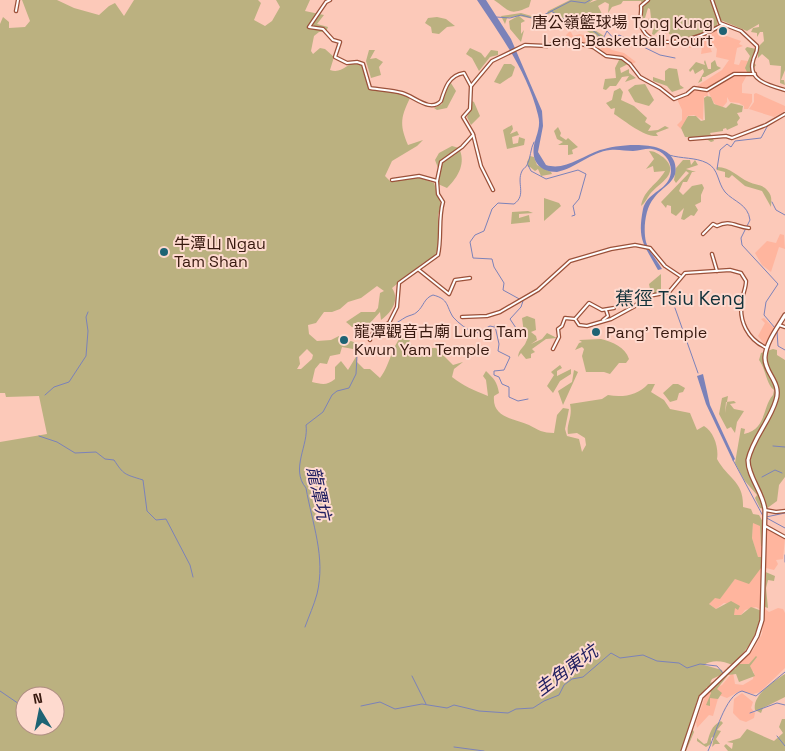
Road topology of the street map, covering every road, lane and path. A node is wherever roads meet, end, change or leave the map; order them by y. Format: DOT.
graph roads {
  1 [pos="18,0"];
  2 [pos="330,0"];
  3 [pos="648,0"];
  4 [pos="712,0"];
  5 [pos="16,11"];
  6 [pos="722,25"];
  7 [pos="755,74"];
  8 [pos="471,86"];
  9 [pos="785,90"];
  10 [pos="785,114"];
  11 [pos="473,134"];
  12 [pos="690,139"];
  13 [pos="392,180"];
  14 [pos="437,181"];
  15 [pos="493,190"];
  16 [pos="748,228"];
  17 [pos="703,234"];
  18 [pos="712,254"];
  19 [pos="418,270"];
  20 [pos="717,271"];
  21 [pos="680,276"];
  22 [pos="470,278"];
  23 [pos="614,308"];
  24 [pos="606,310"];
  25 [pos="785,315"];
  26 [pos="462,317"];
  27 [pos="575,320"];
  28 [pos="603,322"];
  29 [pos="779,325"];
  30 [pos="785,327"];
  31 [pos="370,340"];
  32 [pos="767,348"];
  33 [pos="553,349"];
  34 [pos="785,511"];
  35 [pos="765,512"];
  36 [pos="765,526"];
  37 [pos="785,537"];
  38 [pos="683,751"];
  1 -- 5 [label="street"];
  2 -- 8 [label="street"];
  3 -- 6 [label="street"];
  4 -- 6 [label="street"];
  6 -- 7 [label="street"];
  7 -- 8 [label="street"];
  7 -- 9 [label="street"];
  8 -- 11 [label="street"];
  10 -- 12 [label="street"];
  11 -- 14 [label="street"];
  11 -- 15 [label="street"];
  13 -- 14 [label="street"];
  14 -- 19 [label="street"];
  16 -- 17 [label="street"];
  18 -- 20 [label="street"];
  19 -- 22 [label="street"];
  19 -- 31 [label="street"];
  20 -- 21 [label="street"];
  20 -- 32 [label="street"];
  21 -- 26 [label="street"];
  21 -- 28 [label="street"];
  23 -- 24 [label="street"];
  24 -- 27 [label="street"];
  24 -- 28 [label="street"];
  25 -- 29 [label="main road"];
  27 -- 28 [label="street"];
  27 -- 33 [label="street"];
  29 -- 30 [label="street"];
  29 -- 32 [label="main road"];
  32 -- 35 [label="main road"];
  34 -- 35 [label="street"];
  35 -- 36 [label="main road"];
  36 -- 37 [label="street"];
  36 -- 38 [label="main road"];
}
